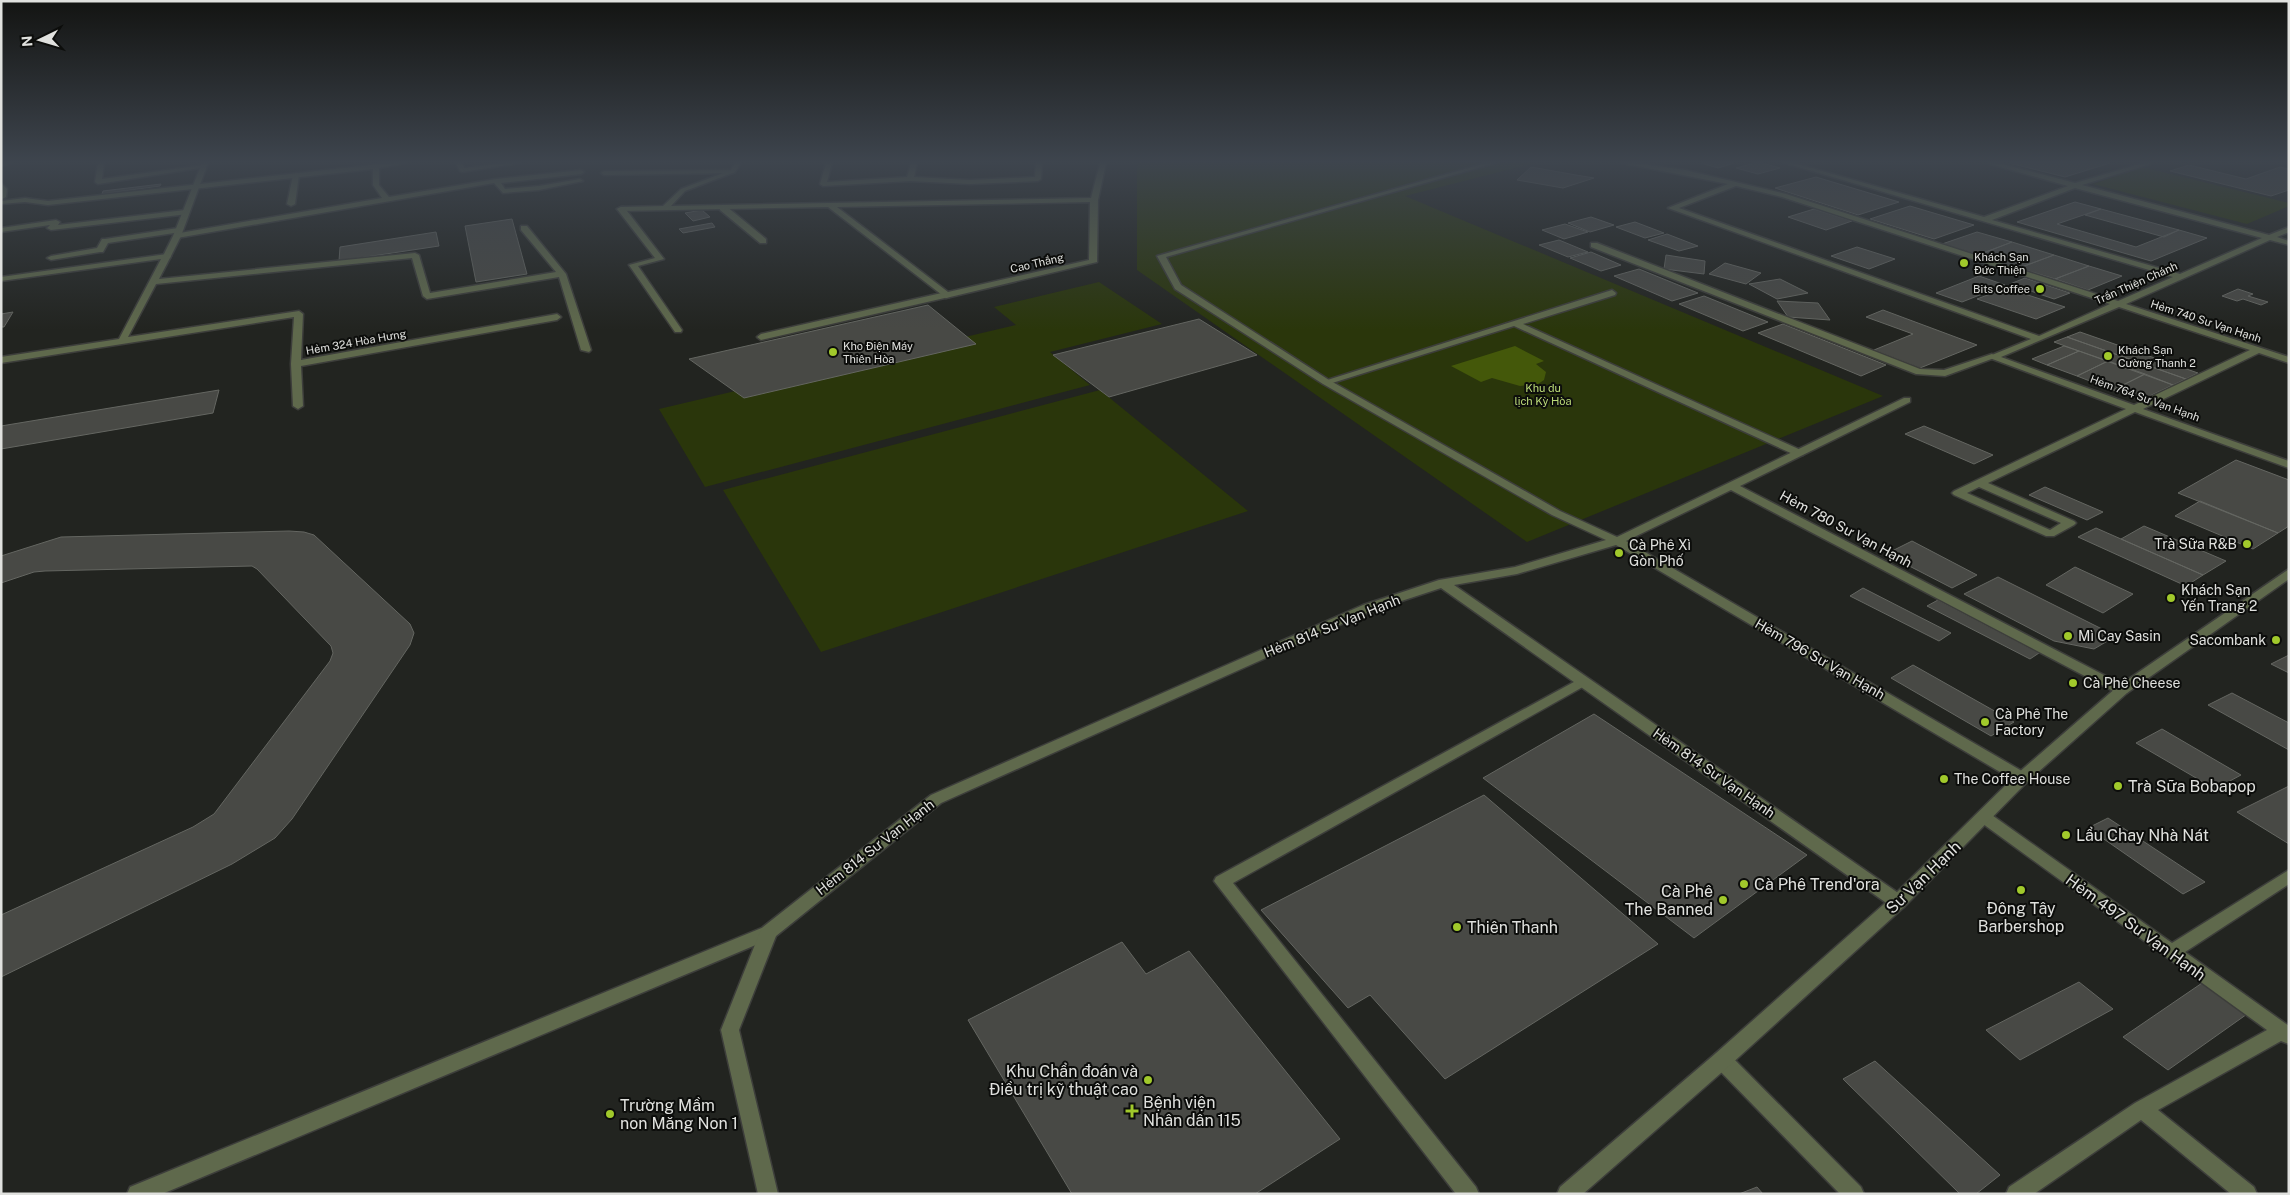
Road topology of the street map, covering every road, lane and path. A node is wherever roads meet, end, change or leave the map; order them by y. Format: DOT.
graph roads {
  1 [pos="43,219"];
  2 [pos="128,219"];
  3 [pos="183,219"];
  4 [pos="268,219"];
  5 [pos="629,219"];
  6 [pos="736,219"];
  7 [pos="847,219"];
  8 [pos="1094,219"];
  9 [pos="1292,219"];
  10 [pos="1702,219"];
  11 [pos="1857,219"];
  12 [pos="1980,219"];
  13 [pos="1987,219"];
  14 [pos="2198,219"];
  15 [pos="1984,220"];
  16 [pos="39,224"];
  17 [pos="524,228"];
  18 [pos="2289,229"];
  19 [pos="1,230"];
  20 [pos="178,233"];
  21 [pos="2268,238"];
  22 [pos="763,242"];
  23 [pos="2289,243"];
  24 [pos="1594,244"];
  25 [pos="167,256"];
  26 [pos="51,258"];
  27 [pos="562,274"];
  28 [pos="2179,276"];
  29 [pos="1,279"];
  30 [pos="154,282"];
  31 [pos="1612,293"];
  32 [pos="946,295"];
  33 [pos="2117,304"];
  34 [pos="557,317"];
  35 [pos="1514,323"];
  36 [pos="678,330"];
  37 [pos="762,338"];
  38 [pos="2039,339"];
  39 [pos="122,341"];
  40 [pos="586,350"];
  41 [pos="2258,350"];
  42 [pos="1992,356"];
  43 [pos="1,360"];
  44 [pos="2289,360"];
  45 [pos="296,364"];
  46 [pos="1326,382"];
  47 [pos="1907,400"];
  48 [pos="298,406"];
  49 [pos="2138,409"];
  50 [pos="1799,454"];
  51 [pos="2289,465"];
  52 [pos="1979,483"];
  53 [pos="1730,485"];
  54 [pos="1618,541"];
  55 [pos="2289,573"];
  56 [pos="1443,583"];
  57 [pos="1583,681"];
  58 [pos="2122,690"];
  59 [pos="2022,778"];
  60 [pos="1984,817"];
  61 [pos="2289,876"];
  62 [pos="1898,902"];
  63 [pos="769,932"];
  64 [pos="2172,952"];
  65 [pos="2285,1034"];
  66 [pos="1722,1060"];
  67 [pos="2142,1109"];
  68 [pos="137,1194"];
  69 [pos="768,1194"];
  70 [pos="1469,1194"];
  71 [pos="1567,1194"];
  72 [pos="1854,1194"];
  73 [pos="2016,1194"];
  74 [pos="2247,1194"];
  1 -- 16 [label="street"];
  2 -- 16 [label="street"];
  3 -- 20 [label="street"];
  4 -- 20 [label="street"];
  5 -- 36 [label="street"];
  6 -- 22 [label="street"];
  7 -- 32 [label="street"];
  8 -- 32 [label="street, Cao Thắng"];
  9 -- 46 [label="street, Hẻm 796 Sư Vạn Hạnh"];
  10 -- 38 [label="street"];
  11 -- 33 [label="street, Hẻm 740 Sư Vạn Hạnh"];
  12 -- 15 [label="street"];
  13 -- 15 [label="street"];
  14 -- 21 [label="street"];
  15 -- 28 [label="street"];
  16 -- 19 [label="street"];
  17 -- 27 [label="street"];
  18 -- 21 [label="street, Trần Thiện Chánh"];
  20 -- 25 [label="street"];
  20 -- 26 [label="street"];
  21 -- 23 [label="street"];
  21 -- 28 [label="street, Trần Thiện Chánh"];
  24 -- 42 [label="street, Trần Thiện Chánh"];
  25 -- 29 [label="street"];
  25 -- 30 [label="street"];
  27 -- 30 [label="street"];
  27 -- 40 [label="street"];
  28 -- 33 [label="street, Trần Thiện Chánh"];
  30 -- 39 [label="street"];
  31 -- 35 [label="street"];
  32 -- 37 [label="street"];
  33 -- 38 [label="street, Trần Thiện Chánh"];
  33 -- 41 [label="street, Hẻm 740 Sư Vạn Hạnh"];
  34 -- 45 [label="street, Hẻm 324 Hòa Hưng"];
  35 -- 46 [label="street"];
  35 -- 50 [label="street"];
  38 -- 42 [label="street, Trần Thiện Chánh"];
  39 -- 43 [label="street, Hẻm 324 Hòa Hưng"];
  39 -- 45 [label="street, Hẻm 324 Hòa Hưng"];
  41 -- 44 [label="street, Hẻm 740 Sư Vạn Hạnh"];
  41 -- 49 [label="street"];
  42 -- 49 [label="street, Hẻm 764 Sư Vạn Hạnh"];
  45 -- 48 [label="street"];
  46 -- 54 [label="street, Hẻm 796 Sư Vạn Hạnh"];
  47 -- 50 [label="street"];
  49 -- 51 [label="street, Hẻm 764 Sư Vạn Hạnh"];
  49 -- 52 [label="street"];
  50 -- 53 [label="street"];
  52 -- 52 [label="street"];
  53 -- 54 [label="street"];
  53 -- 58 [label="street, Hẻm 780 Sư Vạn Hạnh"];
  54 -- 56 [label="street"];
  54 -- 59 [label="street, Hẻm 796 Sư Vạn Hạnh"];
  55 -- 58 [label="street, Sư Vạn Hạnh"];
  56 -- 57 [label="street, Hẻm 814 Sư Vạn Hạnh"];
  56 -- 63 [label="street, Hẻm 814 Sư Vạn Hạnh"];
  57 -- 62 [label="street, Hẻm 814 Sư Vạn Hạnh"];
  57 -- 70 [label="street"];
  58 -- 59 [label="street, Sư Vạn Hạnh"];
  59 -- 60 [label="street, Sư Vạn Hạnh"];
  60 -- 62 [label="street, Sư Vạn Hạnh"];
  60 -- 64 [label="street, Hẻm 497 Sư Vạn Hạnh"];
  61 -- 64 [label="street"];
  62 -- 66 [label="street, Sư Vạn Hạnh"];
  63 -- 68 [label="street"];
  63 -- 69 [label="street"];
  64 -- 65 [label="street, Hẻm 497 Sư Vạn Hạnh"];
  65 -- 67 [label="street"];
  66 -- 71 [label="street, Sư Vạn Hạnh"];
  66 -- 72 [label="street"];
  67 -- 73 [label="street"];
  67 -- 74 [label="street"];
}
